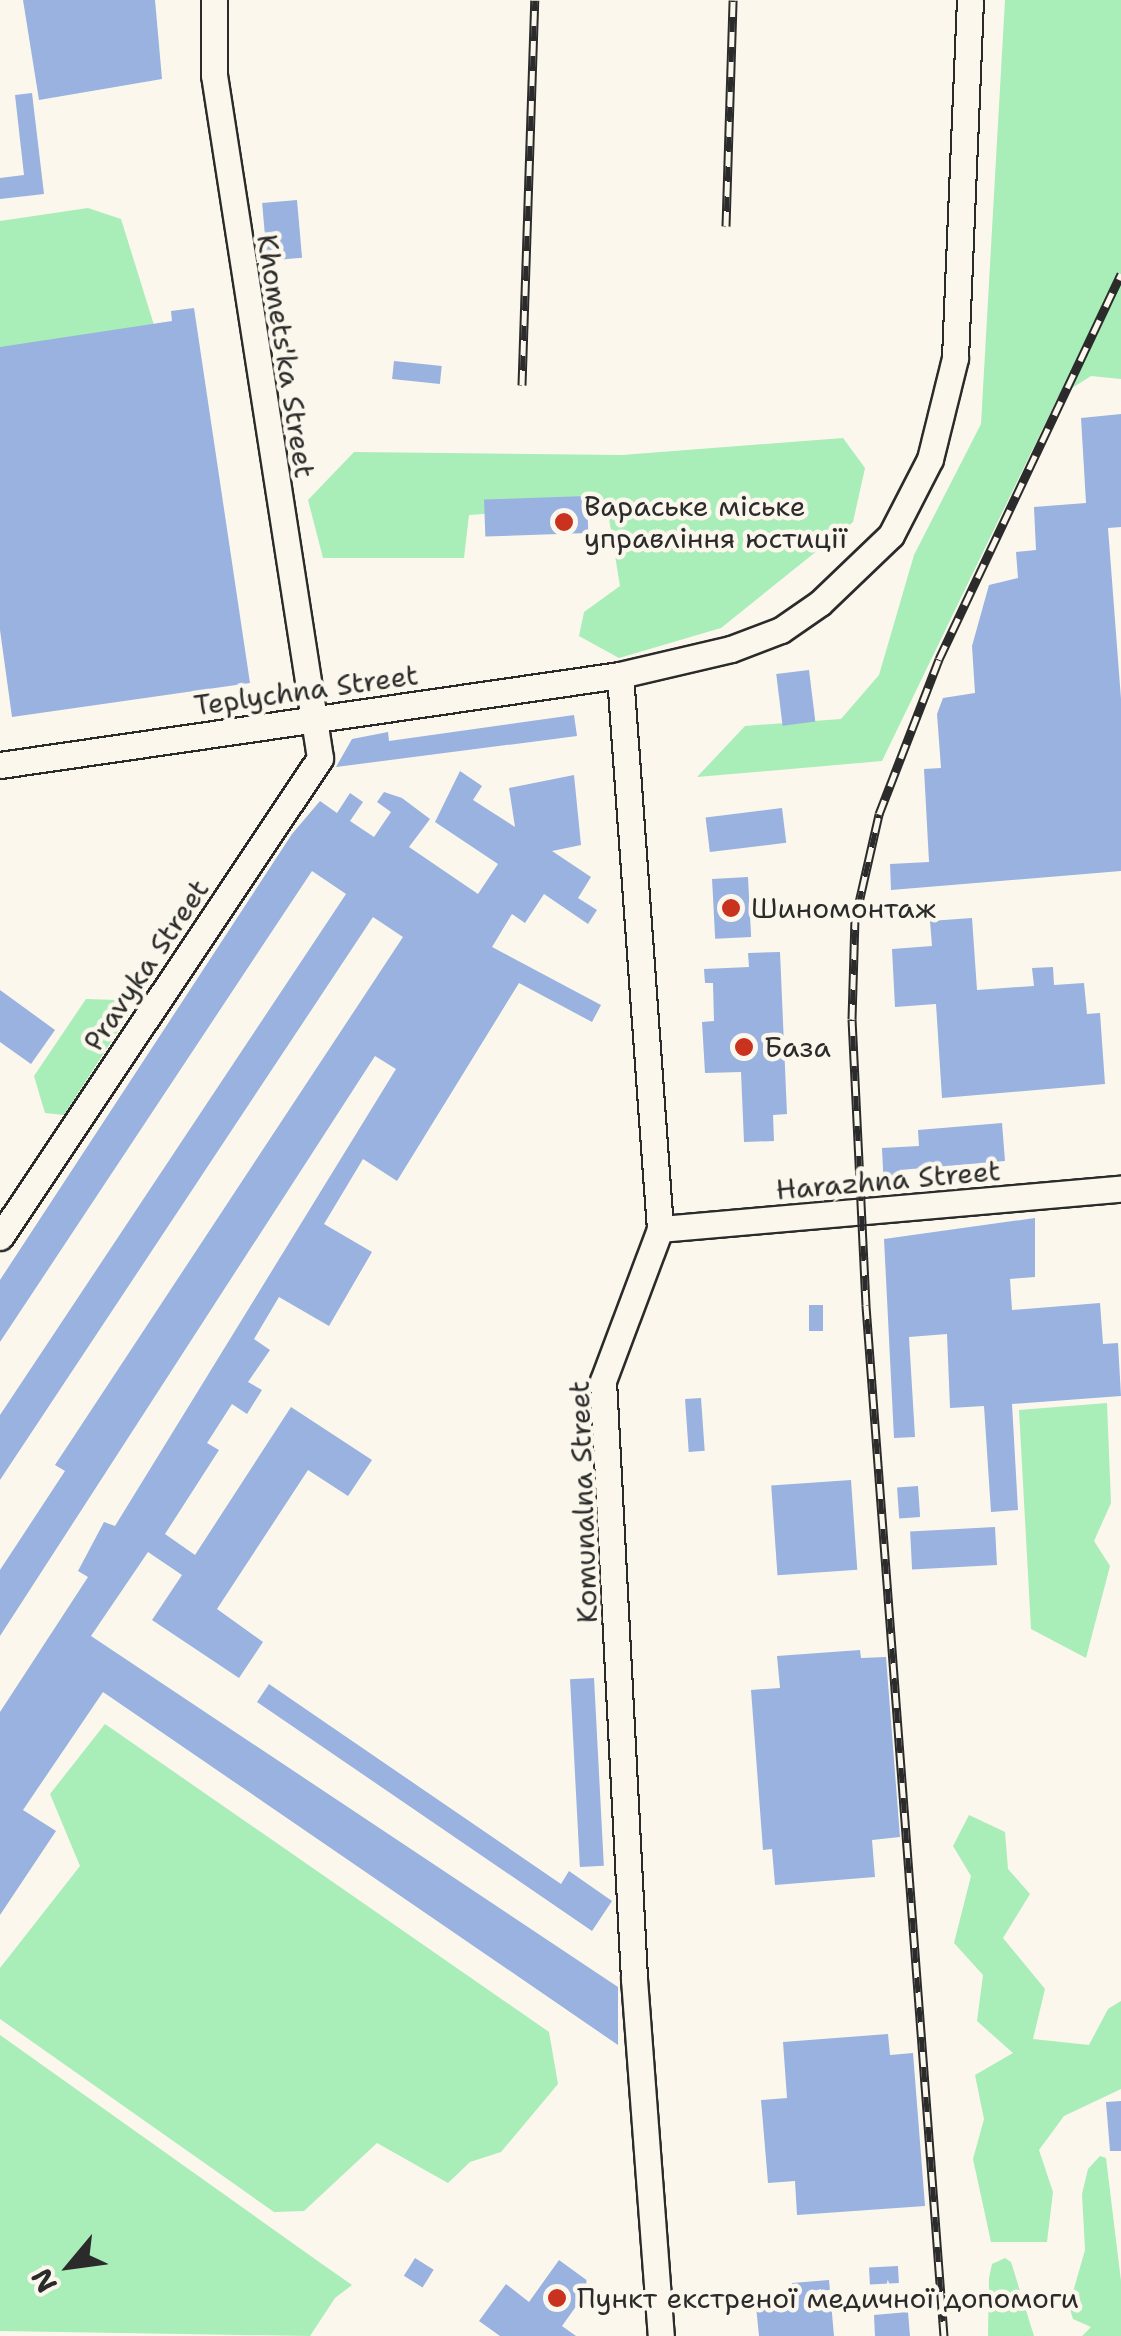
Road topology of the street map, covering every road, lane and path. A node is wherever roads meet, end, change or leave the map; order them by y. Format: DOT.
graph roads {
  1 [pos="214,0"];
  2 [pos="970,0"];
  3 [pos="620,675"];
  4 [pos="311,720"];
  5 [pos="0,765"];
  6 [pos="1121,1190"];
  7 [pos="660,1229"];
  8 [pos="0,1237"];
  9 [pos="661,2336"];
  1 -- 4 [label="street, Khomets'ka Street"];
  2 -- 3 [label="street, Teplychna Street"];
  3 -- 4 [label="street, Teplychna Street"];
  3 -- 7 [label="street, Komunalna Street"];
  4 -- 5 [label="street, Teplychna Street"];
  4 -- 8 [label="street, Pravyka Street"];
  6 -- 7 [label="street, Harazhna Street"];
  7 -- 9 [label="street, Komunalna Street"];
}
